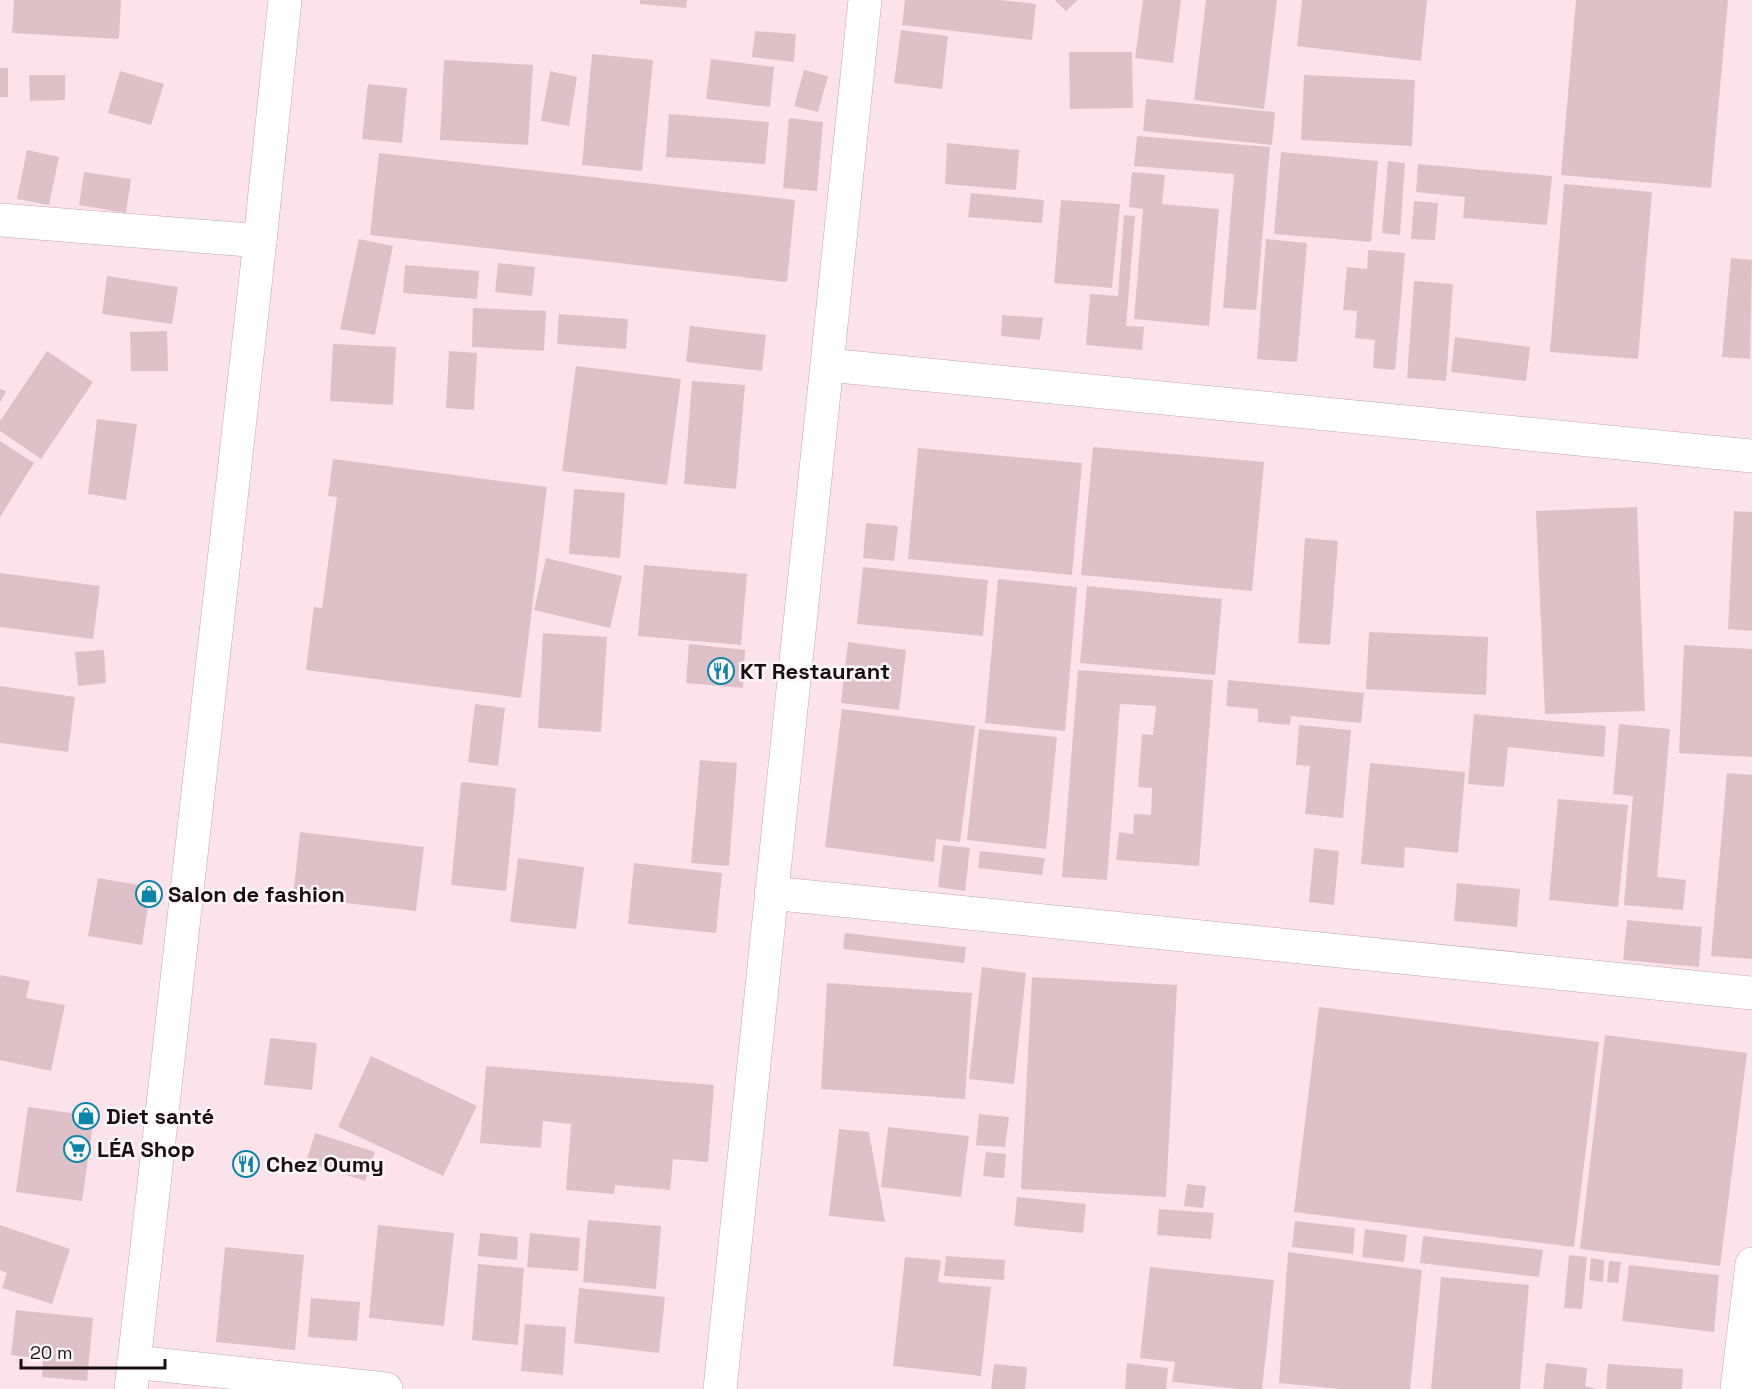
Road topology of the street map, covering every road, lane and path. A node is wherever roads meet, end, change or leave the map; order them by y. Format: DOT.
graph roads {
  1 [pos="285,0"];
  2 [pos="865,0"];
  3 [pos="0,220"];
  4 [pos="260,241"];
  5 [pos="828,365"];
  6 [pos="1752,456"];
  7 [pos="771,893"];
  8 [pos="1752,993"];
  9 [pos="1752,1263"];
  10 [pos="132,1376"];
  11 [pos="386,1389"];
  12 [pos="720,1389"];
  13 [pos="1737,1389"];
  1 -- 4 [label="street"];
  2 -- 5 [label="street"];
  3 -- 4 [label="street"];
  4 -- 10 [label="street"];
  5 -- 6 [label="street"];
  5 -- 7 [label="street"];
  7 -- 8 [label="street"];
  7 -- 12 [label="street"];
  9 -- 13 [label="street"];
  10 -- 11 [label="street"];
}
